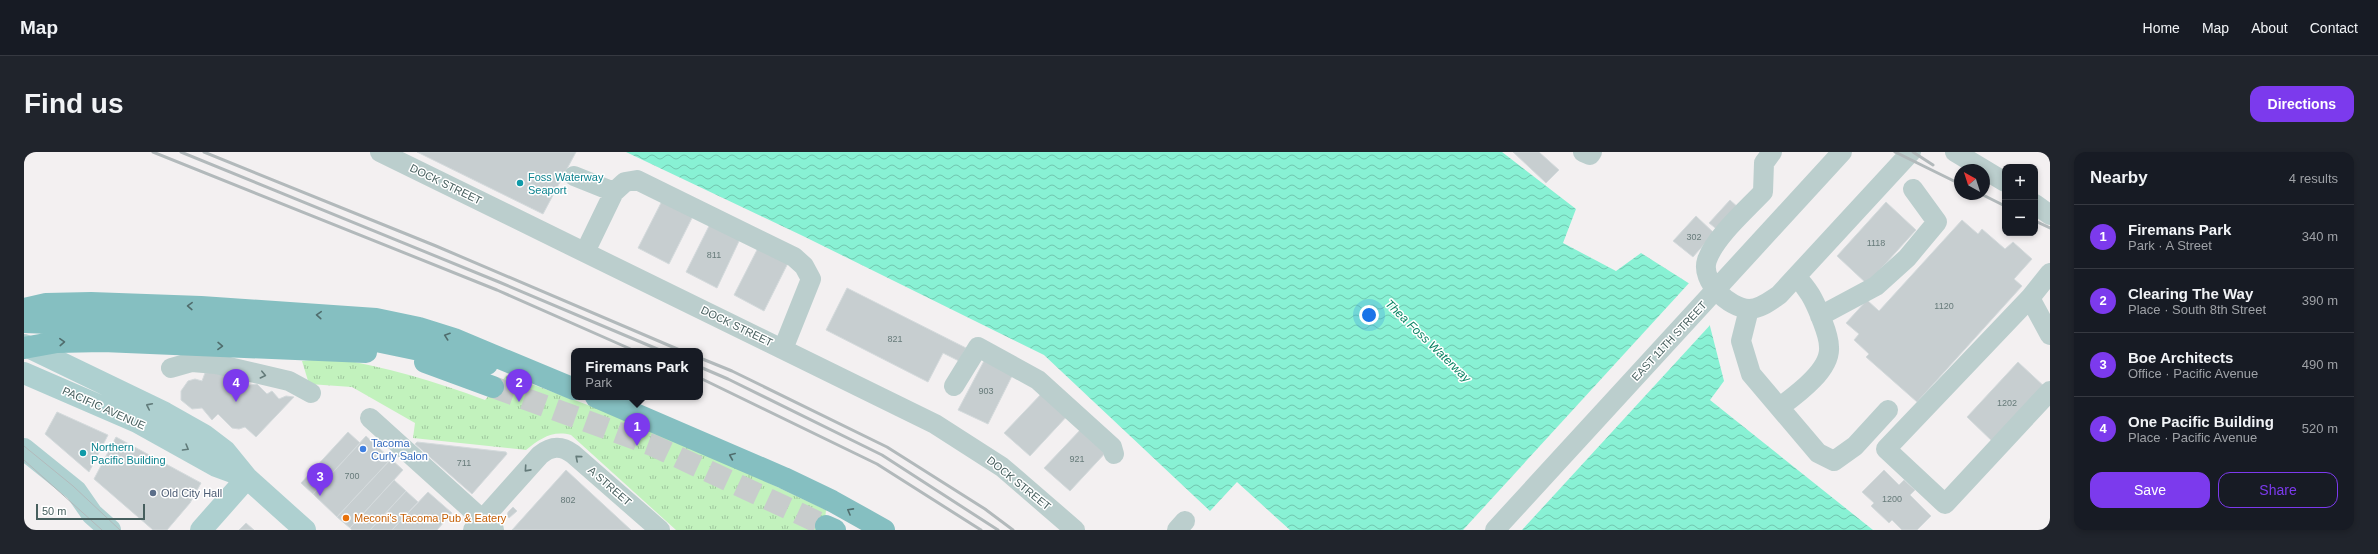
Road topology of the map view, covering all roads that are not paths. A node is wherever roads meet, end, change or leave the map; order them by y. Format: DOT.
graph roads {
  1 [pos="380,152"];
  2 [pos="1583,152"];
  3 [pos="1592,152"];
  4 [pos="1772,152"];
  5 [pos="1842,152"];
  6 [pos="1911,152"];
  7 [pos="1955,152"];
  8 [pos="574,176"];
  9 [pos="2002,180"];
  10 [pos="1913,189"];
  11 [pos="614,192"];
  12 [pos="2038,206"];
  13 [pos="2050,215"];
  14 [pos="585,252"];
  15 [pos="2050,273"];
  16 [pos="1796,277"];
  17 [pos="2030,298"];
  18 [pos="1749,309"];
  19 [pos="24,310"];
  20 [pos="1820,316"];
  21 [pos="24,322"];
  22 [pos="2050,335"];
  23 [pos="24,346"];
  24 [pos="783,349"];
  25 [pos="384,353"];
  26 [pos="171,368"];
  27 [pos="24,373"];
  28 [pos="564,385"];
  29 [pos="954,386"];
  30 [pos="493,387"];
  31 [pos="2050,391"];
  32 [pos="311,393"];
  33 [pos="603,400"];
  34 [pos="1780,407"];
  35 [pos="1888,410"];
  36 [pos="370,418"];
  37 [pos="24,449"];
  38 [pos="1114,454"];
  39 [pos="29,468"];
  40 [pos="247,478"];
  41 [pos="92,514"];
  42 [pos="483,527"];
  43 [pos="110,530"];
  44 [pos="201,530"];
  45 [pos="305,530"];
  46 [pos="660,530"];
  47 [pos="884,530"];
  48 [pos="1075,530"];
  49 [pos="1495,530"];
  1 -- 14 [label="street, DOCK STREET"];
  2 -- 3 [label="street"];
  4 -- 18 [label="street"];
  5 -- 49 [label="street, EAST 11TH STREET"];
  6 -- 16 [label="street"];
  7 -- 9 [label="street"];
  8 -- 11 [label="street"];
  10 -- 20 [label="street"];
  11 -- 14 [label="street"];
  11 -- 24 [label="street"];
  12 -- 13 [label="street"];
  14 -- 24 [label="street, DOCK STREET"];
  15 -- 17 [label="street"];
  16 -- 18 [label="street"];
  16 -- 20 [label="street"];
  17 -- 22 [label="street"];
  17 -- 31 [label="street"];
  18 -- 34 [label="street"];
  19 -- 28 [label="highway"];
  28 -- 19 [label="highway, one-way"];
  20 -- 34 [label="street"];
  21 -- 25 [label="highway"];
  23 -- 25 [label="highway, one-way"];
  40 -- 23 [label="main road, PACIFIC AVENUE, one-way"];
  24 -- 48 [label="street, DOCK STREET"];
  25 -- 30 [label="highway"];
  26 -- 32 [label="street, one-way"];
  27 -- 40 [label="main road, PACIFIC AVENUE, one-way"];
  29 -- 38 [label="street"];
  47 -- 33 [label="highway, one-way"];
  34 -- 35 [label="street"];
  36 -- 42 [label="street"];
  37 -- 41 [label="main road"];
  39 -- 41 [label="main road"];
  40 -- 44 [label="main road"];
  40 -- 45 [label="main road, PACIFIC AVENUE"];
  41 -- 43 [label="main road"];
  46 -- 42 [label="street, A STREET, one-way"];
}
